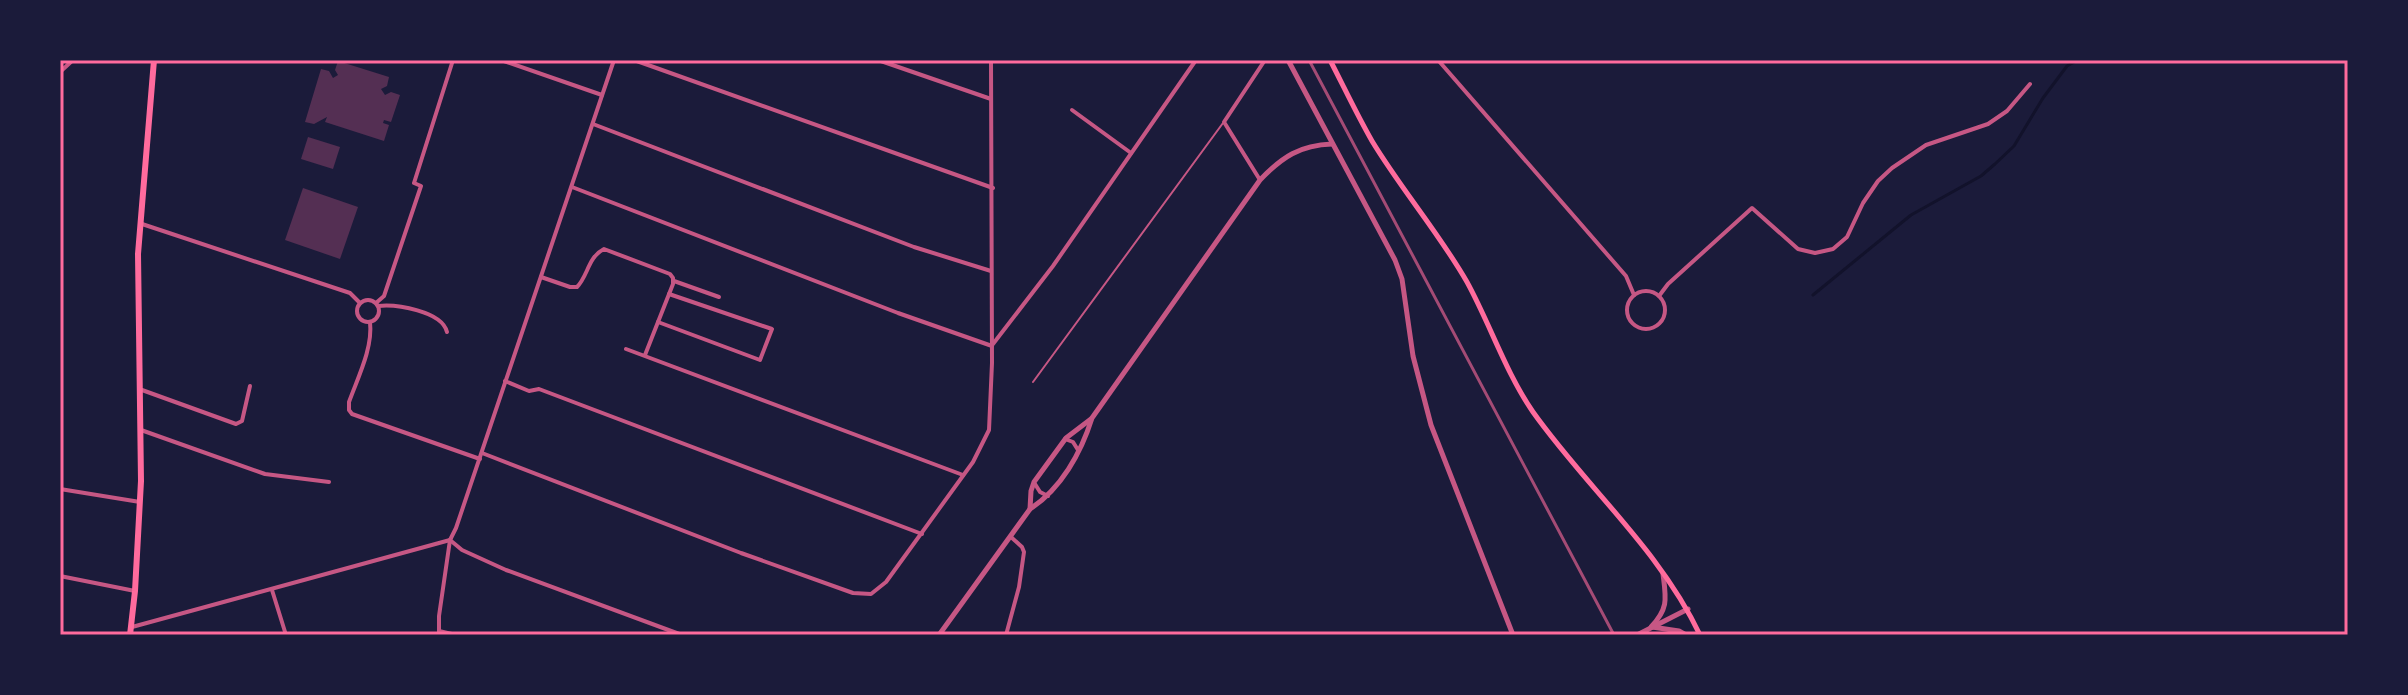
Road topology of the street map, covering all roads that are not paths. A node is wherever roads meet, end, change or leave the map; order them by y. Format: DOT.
graph roads {
  1 [pos="73,60"];
  2 [pos="154,60"];
  3 [pos="453,60"];
  4 [pos="501,60"];
  5 [pos="529,60"];
  6 [pos="614,60"];
  7 [pos="634,60"];
  8 [pos="878,60"];
  9 [pos="991,60"];
  10 [pos="1196,60"];
  11 [pos="1265,60"];
  12 [pos="1288,60"];
  13 [pos="1330,60"];
  14 [pos="1438,60"];
  15 [pos="529,69"];
  16 [pos="60,72"];
  17 [pos="2030,84"];
  18 [pos="602,95"];
  19 [pos="991,99"];
  20 [pos="1072,110"];
  21 [pos="1224,122"];
  22 [pos="593,124"];
  23 [pos="1332,144"];
  24 [pos="1131,153"];
  25 [pos="1260,180"];
  26 [pos="571,187"];
  27 [pos="993,188"];
  28 [pos="140,223"];
  29 [pos="991,271"];
  30 [pos="541,277"];
  31 [pos="674,281"];
  32 [pos="669,294"];
  33 [pos="1634,295"];
  34 [pos="1659,296"];
  35 [pos="719,297"];
  36 [pos="360,303"];
  37 [pos="377,305"];
  38 [pos="370,322"];
  39 [pos="658,322"];
  40 [pos="447,332"];
  41 [pos="992,346"];
  42 [pos="626,349"];
  43 [pos="645,356"];
  44 [pos="505,381"];
  45 [pos="1033,382"];
  46 [pos="250,386"];
  47 [pos="142,390"];
  48 [pos="1092,418"];
  49 [pos="141,430"];
  50 [pos="1065,439"];
  51 [pos="1079,452"];
  52 [pos="481,456"];
  53 [pos="963,475"];
  54 [pos="329,482"];
  55 [pos="1034,482"];
  56 [pos="60,489"];
  57 [pos="1049,496"];
  58 [pos="140,502"];
  59 [pos="1030,509"];
  60 [pos="923,534"];
  61 [pos="1011,537"];
  62 [pos="450,540"];
  63 [pos="1662,569"];
  64 [pos="60,576"];
  65 [pos="272,590"];
  66 [pos="135,591"];
  67 [pos="1688,609"];
  68 [pos="1651,627"];
  69 [pos="130,631"];
  70 [pos="439,633"];
  71 [pos="286,635"];
  72 [pos="456,635"];
  73 [pos="682,635"];
  74 [pos="939,635"];
  75 [pos="1006,635"];
  76 [pos="1513,635"];
  77 [pos="1637,635"];
  78 [pos="1686,635"];
  79 [pos="1700,635"];
  1 -- 16 [label="street"];
  2 -- 28 [label="main road"];
  3 -- 37 [label="street"];
  4 -- 15 [label="street"];
  5 -- 15 [label="street"];
  6 -- 18 [label="street"];
  7 -- 27 [label="street"];
  8 -- 19 [label="street"];
  9 -- 19 [label="street"];
  10 -- 24 [label="street"];
  11 -- 21 [label="street"];
  12 -- 23 [label="street"];
  13 -- 63 [label="main road"];
  14 -- 33 [label="street"];
  15 -- 18 [label="street"];
  17 -- 34 [label="street"];
  18 -- 22 [label="street"];
  19 -- 27 [label="street"];
  20 -- 24 [label="street"];
  21 -- 25 [label="street"];
  21 -- 45 [label="lane"];
  22 -- 26 [label="street"];
  22 -- 29 [label="street"];
  23 -- 25 [label="street"];
  23 -- 76 [label="street"];
  24 -- 41 [label="street"];
  25 -- 48 [label="street"];
  26 -- 30 [label="street"];
  26 -- 41 [label="street"];
  27 -- 29 [label="street"];
  28 -- 36 [label="street"];
  28 -- 47 [label="main road"];
  29 -- 41 [label="street"];
  30 -- 31 [label="street"];
  30 -- 44 [label="street"];
  31 -- 32 [label="street"];
  31 -- 35 [label="street"];
  32 -- 39 [label="street"];
  32 -- 39 [label="street"];
  33 -- 34 [label="street"];
  33 -- 34 [label="street"];
  36 -- 37 [label="street"];
  36 -- 38 [label="street"];
  37 -- 38 [label="street"];
  37 -- 40 [label="street"];
  38 -- 52 [label="street"];
  39 -- 43 [label="street"];
  41 -- 53 [label="street"];
  42 -- 43 [label="street"];
  43 -- 53 [label="street"];
  44 -- 52 [label="street"];
  44 -- 60 [label="street"];
  46 -- 47 [label="street"];
  47 -- 49 [label="main road"];
  48 -- 50 [label="street"];
  48 -- 51 [label="street"];
  49 -- 54 [label="street"];
  49 -- 58 [label="main road"];
  50 -- 51 [label="street"];
  50 -- 55 [label="street"];
  51 -- 57 [label="street"];
  52 -- 60 [label="street"];
  52 -- 62 [label="street"];
  53 -- 60 [label="street"];
  55 -- 57 [label="street"];
  55 -- 59 [label="street"];
  56 -- 58 [label="street"];
  57 -- 59 [label="street"];
  58 -- 66 [label="main road"];
  59 -- 61 [label="street"];
  61 -- 74 [label="street"];
  61 -- 75 [label="street"];
  62 -- 65 [label="street"];
  62 -- 70 [label="street"];
  62 -- 73 [label="street"];
  63 -- 67 [label="main road"];
  63 -- 68 [label="street"];
  64 -- 66 [label="street"];
  65 -- 69 [label="street"];
  65 -- 71 [label="street"];
  66 -- 69 [label="main road"];
  67 -- 68 [label="street"];
  67 -- 79 [label="main road"];
  68 -- 77 [label="street"];
  68 -- 78 [label="street"];
  70 -- 72 [label="street"];
}
